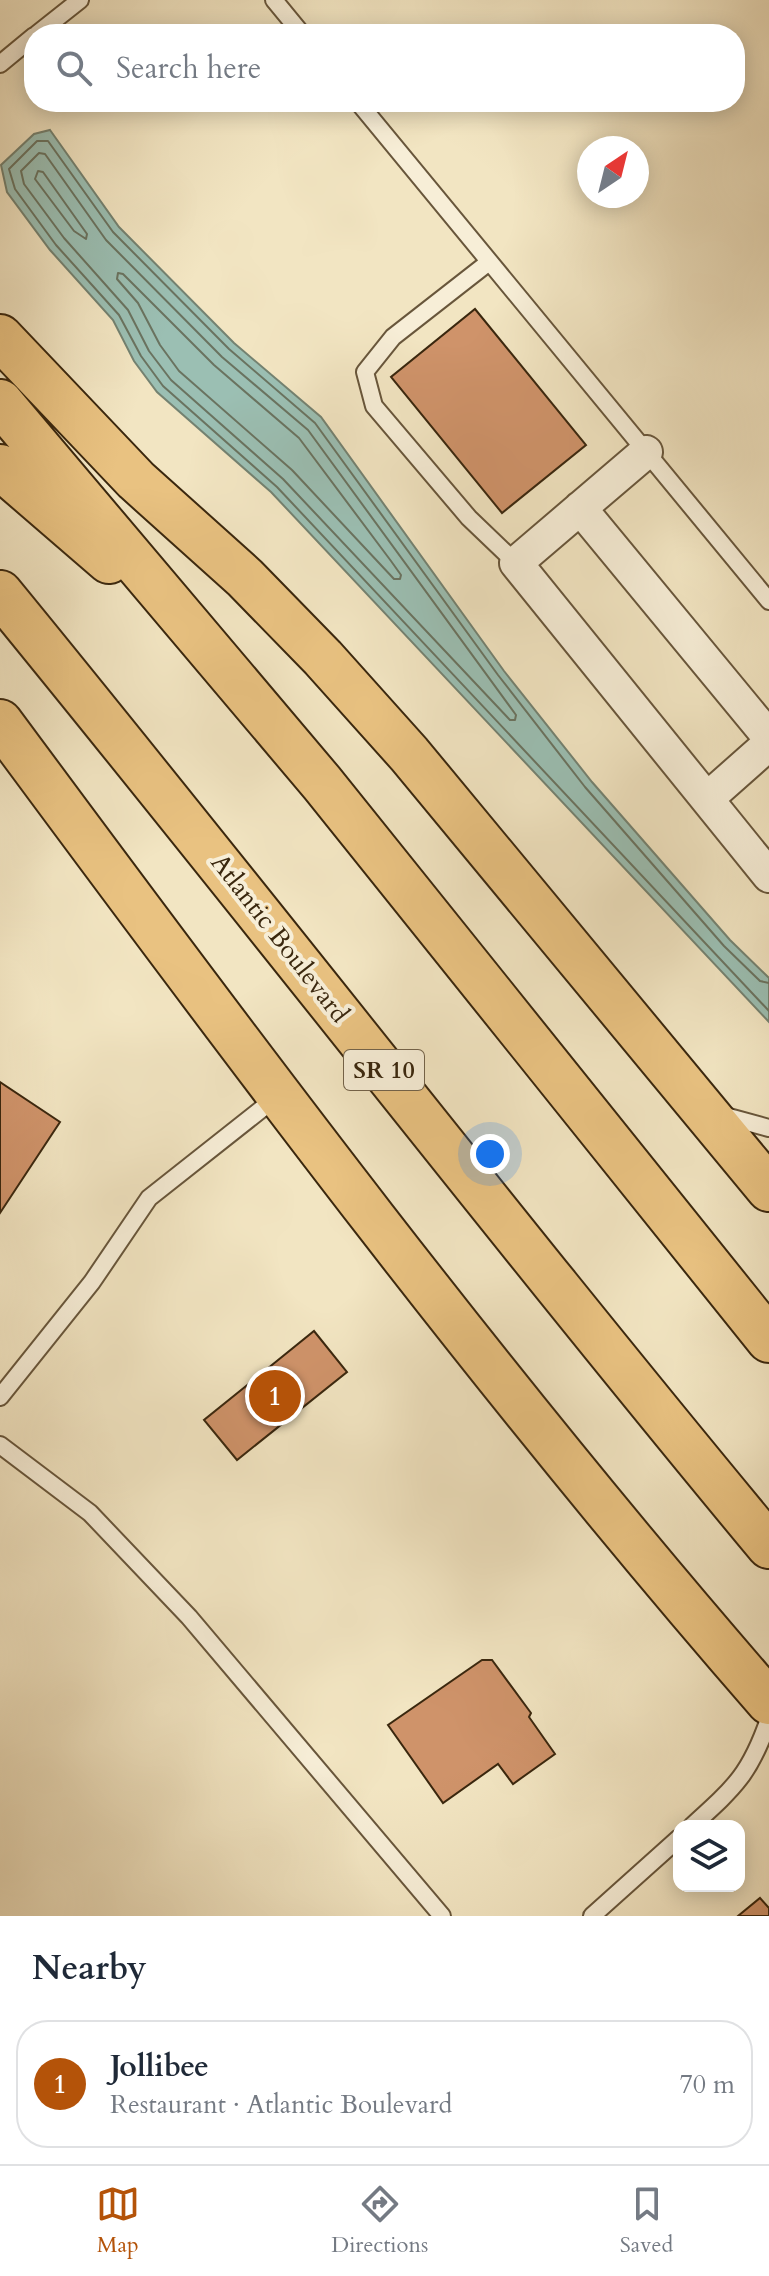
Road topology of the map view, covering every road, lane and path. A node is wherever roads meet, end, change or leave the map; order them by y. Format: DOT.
graph roads {
  1 [pos="80,0"];
  2 [pos="274,0"];
  3 [pos="50,24"];
  4 [pos="294,24"];
  5 [pos="24,45"];
  6 [pos="0,64"];
  7 [pos="366,112"];
  8 [pos="489,262"];
  9 [pos="0,337"];
  10 [pos="0,402"];
  11 [pos="646,452"];
  12 [pos="0,467"];
  13 [pos="580,508"];
  14 [pos="516,563"];
  15 [pos="0,593"];
  16 [pos="769,601"];
  17 [pos="199,637"];
  18 [pos="0,722"];
  19 [pos="769,737"];
  20 [pos="769,744"];
  21 [pos="708,798"];
  22 [pos="769,876"];
  23 [pos="280,1095"];
  24 [pos="704,1109"];
  25 [pos="769,1128"];
  26 [pos="769,1189"];
  27 [pos="769,1340"];
  28 [pos="0,1397"];
  29 [pos="0,1445"];
  30 [pos="769,1546"];
  31 [pos="769,1702"];
  32 [pos="769,1719"];
  33 [pos="699,1820"];
  34 [pos="673,1843"];
  35 [pos="442,1916"];
  36 [pos="592,1916"];
  1 -- 3 [label="lane"];
  2 -- 4 [label="lane"];
  5 -- 6 [label="lane"];
  7 -- 8 [label="lane"];
  8 -- 11 [label="lane"];
  8 -- 14 [label="lane"];
  9 -- 24 [label="highway"];
  10 -- 17 [label="highway"];
  11 -- 13 [label="street"];
  11 -- 16 [label="lane"];
  12 -- 17 [label="highway"];
  13 -- 14 [label="street"];
  13 -- 19 [label="street"];
  14 -- 21 [label="street"];
  15 -- 30 [label="highway, Atlantic Boulevard / SR 10"];
  17 -- 27 [label="highway"];
  18 -- 23 [label="highway"];
  20 -- 21 [label="street"];
  21 -- 22 [label="street"];
  23 -- 28 [label="lane"];
  23 -- 31 [label="highway"];
  24 -- 25 [label="lane"];
  24 -- 26 [label="highway"];
  29 -- 35 [label="lane"];
  32 -- 33 [label="lane"];
  34 -- 36 [label="lane"];
}
